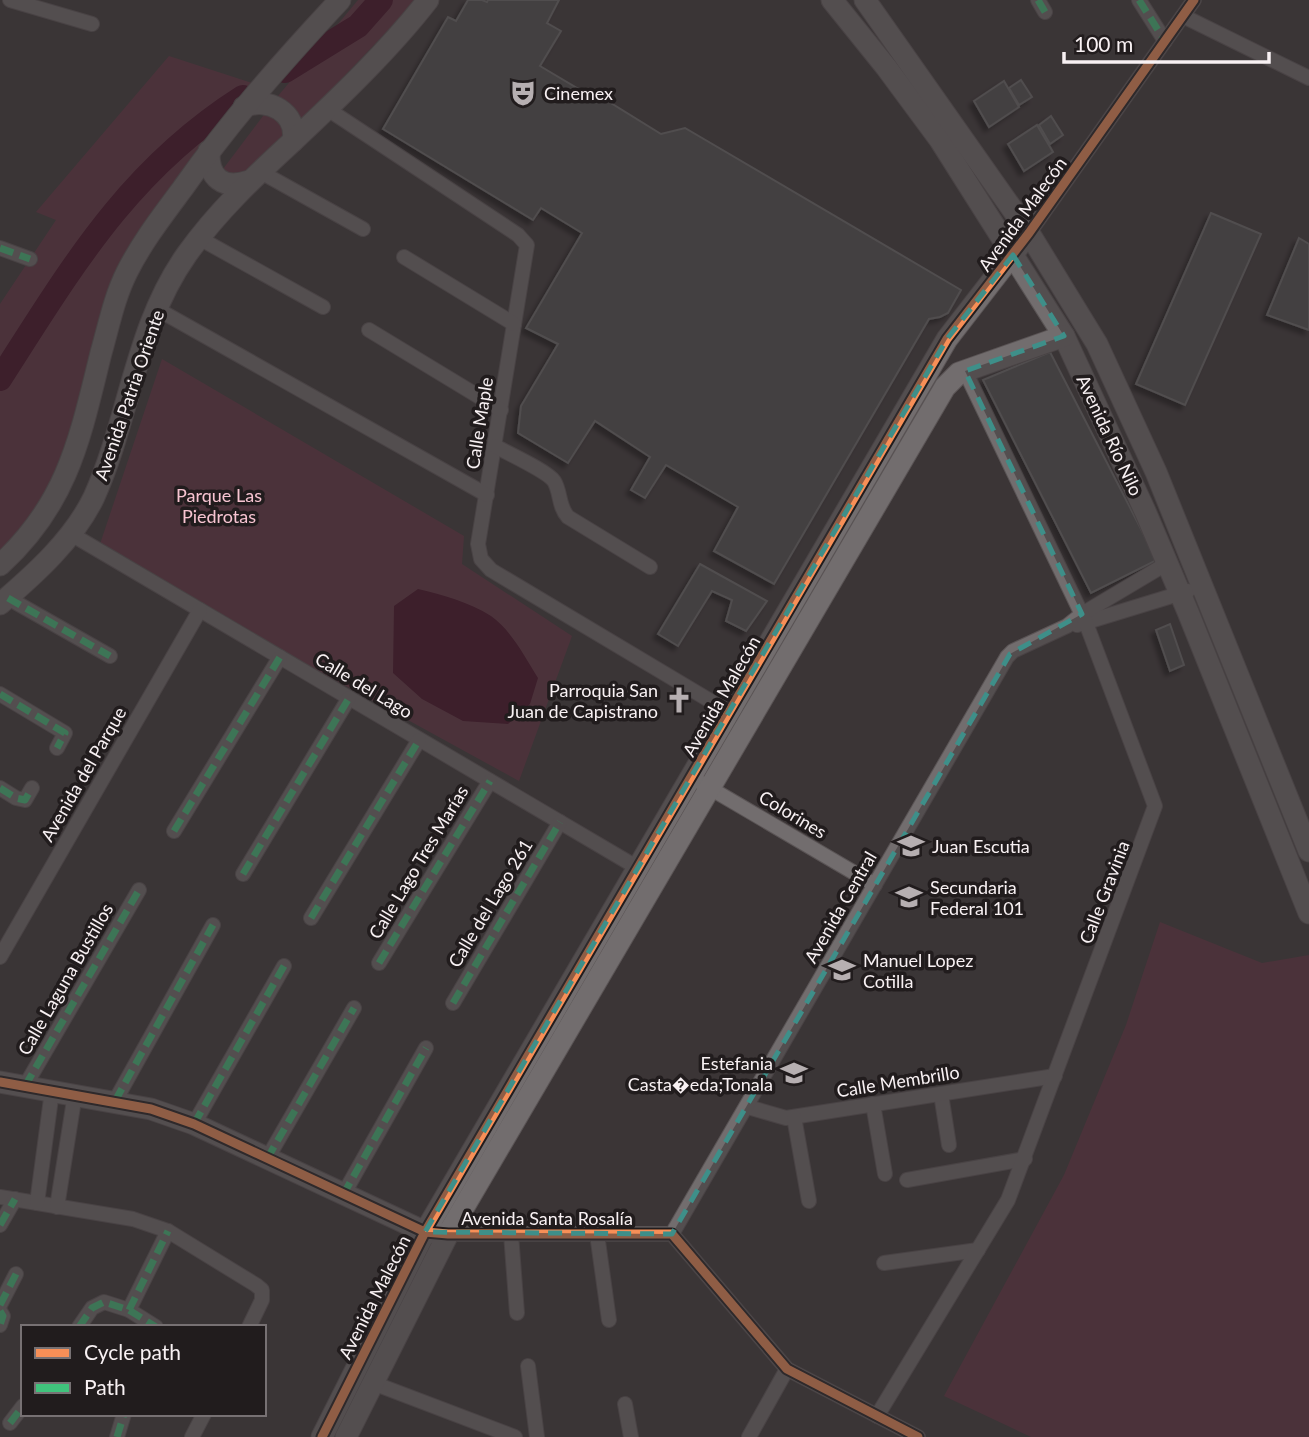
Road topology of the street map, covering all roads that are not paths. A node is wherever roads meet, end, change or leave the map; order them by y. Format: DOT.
graph roads {
  1 [pos="10,0"];
  2 [pos="340,0"];
  3 [pos="428,0"];
  4 [pos="832,0"];
  5 [pos="865,0"];
  6 [pos="1139,0"];
  7 [pos="1194,0"];
  8 [pos="1183,16"];
  9 [pos="92,24"];
  10 [pos="1165,41"];
  11 [pos="1309,78"];
  12 [pos="244,107"];
  13 [pos="326,108"];
  14 [pos="293,141"];
  15 [pos="209,151"];
  16 [pos="254,176"];
  17 [pos="363,229"];
  18 [pos="1029,233"];
  19 [pos="199,239"];
  20 [pos="0,248"];
  21 [pos="1013,254"];
  22 [pos="404,257"];
  23 [pos="30,258"];
  24 [pos="323,307"];
  25 [pos="157,309"];
  26 [pos="514,324"];
  27 [pos="369,330"];
  28 [pos="1064,336"];
  29 [pos="965,371"];
  30 [pos="500,410"];
  31 [pos="495,446"];
  32 [pos="487,495"];
  33 [pos="1168,501"];
  34 [pos="1144,510"];
  35 [pos="71,534"];
  36 [pos="1167,564"];
  37 [pos="0,565"];
  38 [pos="650,567"];
  39 [pos="1203,586"];
  40 [pos="1180,594"];
  41 [pos="4,601"];
  42 [pos="200,610"];
  43 [pos="1084,619"];
  44 [pos="110,656"];
  45 [pos="280,657"];
  46 [pos="1240,678"];
  47 [pos="1217,683"];
  48 [pos="0,694"];
  49 [pos="349,698"];
  50 [pos="729,712"];
  51 [pos="419,740"];
  52 [pos="57,748"];
  53 [pos="490,781"];
  54 [pos="700,782"];
  55 [pos="0,788"];
  56 [pos="32,788"];
  57 [pos="560,822"];
  58 [pos="174,831"];
  59 [pos="1309,851"];
  60 [pos="638,868"];
  61 [pos="243,874"];
  62 [pos="874,885"];
  63 [pos="139,890"];
  64 [pos="1309,913"];
  65 [pos="311,918"];
  66 [pos="213,925"];
  67 [pos="0,957"];
  68 [pos="379,963"];
  69 [pos="285,966"];
  70 [pos="453,1003"];
  71 [pos="354,1008"];
  72 [pos="426,1048"];
  73 [pos="1055,1076"];
  74 [pos="0,1082"];
  75 [pos="25,1086"];
  76 [pos="52,1091"];
  77 [pos="75,1094"];
  78 [pos="941,1094"];
  79 [pos="115,1101"];
  80 [pos="873,1104"];
  81 [pos="748,1107"];
  82 [pos="794,1117"];
  83 [pos="194,1124"];
  84 [pos="949,1145"];
  85 [pos="267,1159"];
  86 [pos="1025,1159"];
  87 [pos="886,1174"];
  88 [pos="907,1180"];
  89 [pos="343,1195"];
  90 [pos="7,1198"];
  91 [pos="809,1201"];
  92 [pos="37,1203"];
  93 [pos="57,1207"];
  94 [pos="0,1225"];
  95 [pos="168,1231"];
  96 [pos="425,1232"];
  97 [pos="448,1234"];
  98 [pos="511,1234"];
  99 [pos="597,1234"];
  100 [pos="672,1234"];
  101 [pos="978,1250"];
  102 [pos="884,1264"];
  103 [pos="16,1274"];
  104 [pos="0,1305"];
  105 [pos="129,1310"];
  106 [pos="0,1311"];
  107 [pos="517,1312"];
  108 [pos="609,1320"];
  109 [pos="0,1325"];
  110 [pos="80,1325"];
  111 [pos="153,1325"];
  112 [pos="250,1325"];
  113 [pos="528,1366"];
  114 [pos="787,1370"];
  115 [pos="373,1383"];
  116 [pos="625,1404"];
  117 [pos="21,1408"];
  118 [pos="123,1416"];
  119 [pos="203,1416"];
  120 [pos="877,1416"];
  121 [pos="10,1423"];
  122 [pos="117,1437"];
  123 [pos="192,1437"];
  124 [pos="322,1437"];
  125 [pos="346,1437"];
  126 [pos="515,1437"];
  127 [pos="537,1437"];
  128 [pos="631,1437"];
  129 [pos="749,1437"];
  130 [pos="918,1437"];
  1 -- 9 [label="street"];
  2 -- 12 [label="street, Avenida Patria Oriente"];
  3 -- 13 [label="street, Avenida Patria Oriente"];
  4 -- 21 [label="street, Avenida Río Nilo"];
  5 -- 18 [label="street, Avenida Río Nilo"];
  6 -- 10 [label="street"];
  7 -- 8 [label="street, Avenida Malecón"];
  8 -- 10 [label="street, Avenida Malecón"];
  8 -- 11 [label="street"];
  10 -- 18 [label="street, Avenida Malecón"];
  12 -- 14 [label="street"];
  12 -- 15 [label="street, Avenida Patria Oriente"];
  13 -- 14 [label="street, Avenida Patria Oriente"];
  13 -- 26 [label="street, Calle Maple"];
  14 -- 16 [label="street, Avenida Patria Oriente"];
  15 -- 16 [label="street"];
  15 -- 37 [label="street, Avenida Patria Oriente"];
  16 -- 17 [label="street"];
  16 -- 19 [label="street, Avenida Patria Oriente"];
  18 -- 21 [label="street, Avenida Malecón"];
  18 -- 33 [label="street, Avenida Río Nilo"];
  19 -- 24 [label="street"];
  19 -- 25 [label="street, Avenida Patria Oriente"];
  20 -- 23 [label="street"];
  21 -- 28 [label="street, Avenida Río Nilo"];
  21 -- 50 [label="street, Avenida Malecón"];
  22 -- 26 [label="street"];
  25 -- 32 [label="street"];
  25 -- 35 [label="street, Avenida Patria Oriente"];
  26 -- 30 [label="street, Calle Maple"];
  27 -- 30 [label="street"];
  28 -- 29 [label="street, Avenida Malecón"];
  28 -- 34 [label="street, Avenida Río Nilo"];
  29 -- 43 [label="street, Calle Gravinia"];
  29 -- 54 [label="street, Avenida Malecón"];
  30 -- 31 [label="street, Calle Maple"];
  31 -- 32 [label="street, Calle Maple"];
  31 -- 38 [label="street"];
  32 -- 50 [label="street, Calle Maple"];
  33 -- 34 [label="street"];
  33 -- 39 [label="street, Avenida Río Nilo"];
  34 -- 36 [label="street, Avenida Río Nilo"];
  35 -- 41 [label="street, Avenida Patria Oriente"];
  35 -- 42 [label="street, Calle del Lago"];
  36 -- 40 [label="street, Avenida Río Nilo"];
  36 -- 43 [label="street, Avenida Central"];
  39 -- 40 [label="street, Avenida Central"];
  39 -- 46 [label="street, Avenida Río Nilo"];
  40 -- 43 [label="street, Avenida Central"];
  40 -- 47 [label="street, Avenida Río Nilo"];
  41 -- 44 [label="street"];
  42 -- 45 [label="street, Calle del Lago"];
  42 -- 67 [label="street, Avenida del Parque"];
  43 -- 62 [label="street, Avenida Central"];
  43 -- 73 [label="street, Calle Gravinia"];
  45 -- 49 [label="street, Calle del Lago"];
  45 -- 58 [label="street"];
  46 -- 47 [label="street"];
  46 -- 59 [label="street, Avenida Río Nilo"];
  47 -- 64 [label="street, Avenida Río Nilo"];
  48 -- 52 [label="street"];
  49 -- 51 [label="street, Calle del Lago"];
  49 -- 61 [label="street"];
  50 -- 54 [label="street, Avenida Malecón"];
  51 -- 53 [label="street, Calle del Lago"];
  51 -- 65 [label="street"];
  53 -- 57 [label="street, Calle del Lago"];
  53 -- 68 [label="street, Calle Lago Tres Marías"];
  54 -- 60 [label="street, Avenida Malecón"];
  54 -- 62 [label="street, Colorines"];
  54 -- 97 [label="street, Avenida Malecón"];
  55 -- 56 [label="street"];
  57 -- 60 [label="street, Calle del Lago"];
  57 -- 70 [label="street, Calle del Lago 261"];
  60 -- 96 [label="street, Avenida Malecón"];
  62 -- 81 [label="street, Avenida Central"];
  63 -- 75 [label="street, Calle Laguna Bustillos"];
  66 -- 79 [label="street"];
  69 -- 83 [label="street"];
  71 -- 85 [label="street"];
  72 -- 89 [label="street"];
  73 -- 78 [label="street, Calle Membrillo"];
  73 -- 86 [label="street, Calle Gravinia"];
  74 -- 75 [label="street, Avenida Santa Rosalía"];
  75 -- 76 [label="street, Avenida Santa Rosalía"];
  76 -- 77 [label="street, Avenida Santa Rosalía"];
  76 -- 92 [label="street"];
  77 -- 79 [label="street, Avenida Santa Rosalía"];
  77 -- 93 [label="street"];
  78 -- 80 [label="street, Calle Membrillo"];
  78 -- 84 [label="street"];
  79 -- 83 [label="street, Avenida Santa Rosalía"];
  80 -- 82 [label="street, Calle Membrillo"];
  80 -- 87 [label="street"];
  81 -- 82 [label="street, Calle Membrillo"];
  81 -- 100 [label="street, Avenida Central"];
  82 -- 91 [label="street"];
  83 -- 85 [label="street, Avenida Santa Rosalía"];
  85 -- 89 [label="street, Avenida Santa Rosalía"];
  86 -- 88 [label="street"];
  86 -- 101 [label="street, Calle Gravinia"];
  89 -- 96 [label="street, Avenida Santa Rosalía"];
  90 -- 92 [label="street"];
  90 -- 94 [label="street"];
  92 -- 93 [label="street"];
  93 -- 95 [label="street"];
  95 -- 105 [label="street"];
  95 -- 112 [label="street"];
  96 -- 97 [label="street, Avenida Santa Rosalía"];
  96 -- 124 [label="street, Avenida Malecón"];
  97 -- 98 [label="street, Avenida Santa Rosalía"];
  97 -- 115 [label="street, Avenida Malecón"];
  98 -- 99 [label="street, Avenida Santa Rosalía"];
  98 -- 107 [label="street"];
  99 -- 100 [label="street, Avenida Santa Rosalía"];
  99 -- 108 [label="street"];
  100 -- 114 [label="street"];
  101 -- 102 [label="street"];
  101 -- 120 [label="street, Calle Gravinia"];
  103 -- 104 [label="street"];
  105 -- 110 [label="street"];
  105 -- 111 [label="street"];
  106 -- 109 [label="street"];
  113 -- 127 [label="street"];
  114 -- 120 [label="street"];
  114 -- 129 [label="street"];
  115 -- 125 [label="street, Avenida Malecón"];
  115 -- 126 [label="street"];
  116 -- 128 [label="street"];
  117 -- 121 [label="street"];
  118 -- 122 [label="street"];
  119 -- 123 [label="street"];
  120 -- 130 [label="street"];
}
